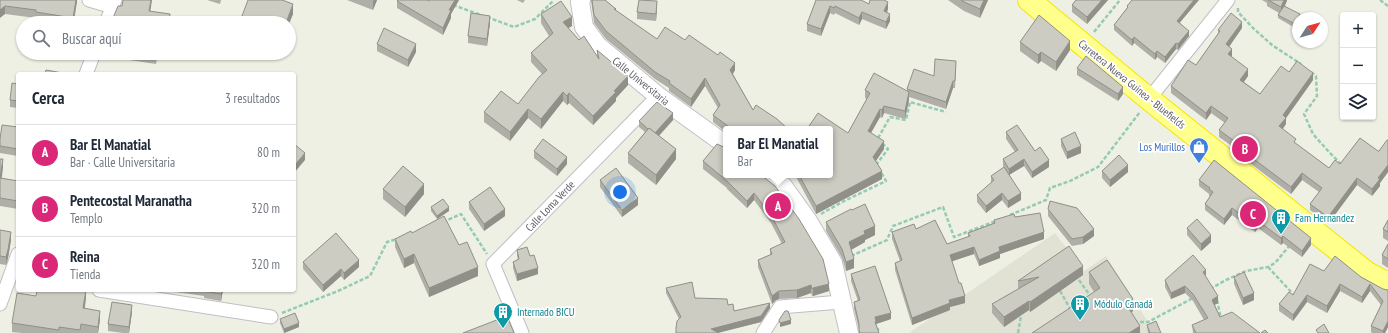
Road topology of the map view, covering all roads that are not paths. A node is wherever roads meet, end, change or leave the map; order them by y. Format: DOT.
graph roads {
  1 [pos="90,0"];
  2 [pos="581,0"];
  3 [pos="1029,0"];
  4 [pos="1233,3"];
  5 [pos="114,4"];
  6 [pos="109,16"];
  7 [pos="91,60"];
  8 [pos="87,72"];
  9 [pos="658,96"];
  10 [pos="1150,99"];
  11 [pos="723,143"];
  12 [pos="772,178"];
  13 [pos="16,259"];
  14 [pos="9,276"];
  15 [pos="1388,284"];
  16 [pos="112,292"];
  17 [pos="841,302"];
  18 [pos="0,304"];
  19 [pos="271,317"];
  20 [pos="522,333"];
  21 [pos="763,333"];
  22 [pos="849,333"];
  1 -- 5 [label="street"];
  2 -- 9 [label="street, Calle Universitaria"];
  3 -- 10 [label="highway, Carretera Nueva Guinea - Bluefields"];
  4 -- 10 [label="street"];
  5 -- 6 [label="street"];
  7 -- 8 [label="street"];
  9 -- 11 [label="street, Calle Universitaria"];
  9 -- 20 [label="street, Calle Loma Verde"];
  10 -- 15 [label="highway, Carretera Nueva Guinea - Bluefields"];
  12 -- 17 [label="street"];
  13 -- 14 [label="street"];
  14 -- 18 [label="street"];
  16 -- 19 [label="street"];
  17 -- 21 [label="street"];
  17 -- 22 [label="street"];
}
